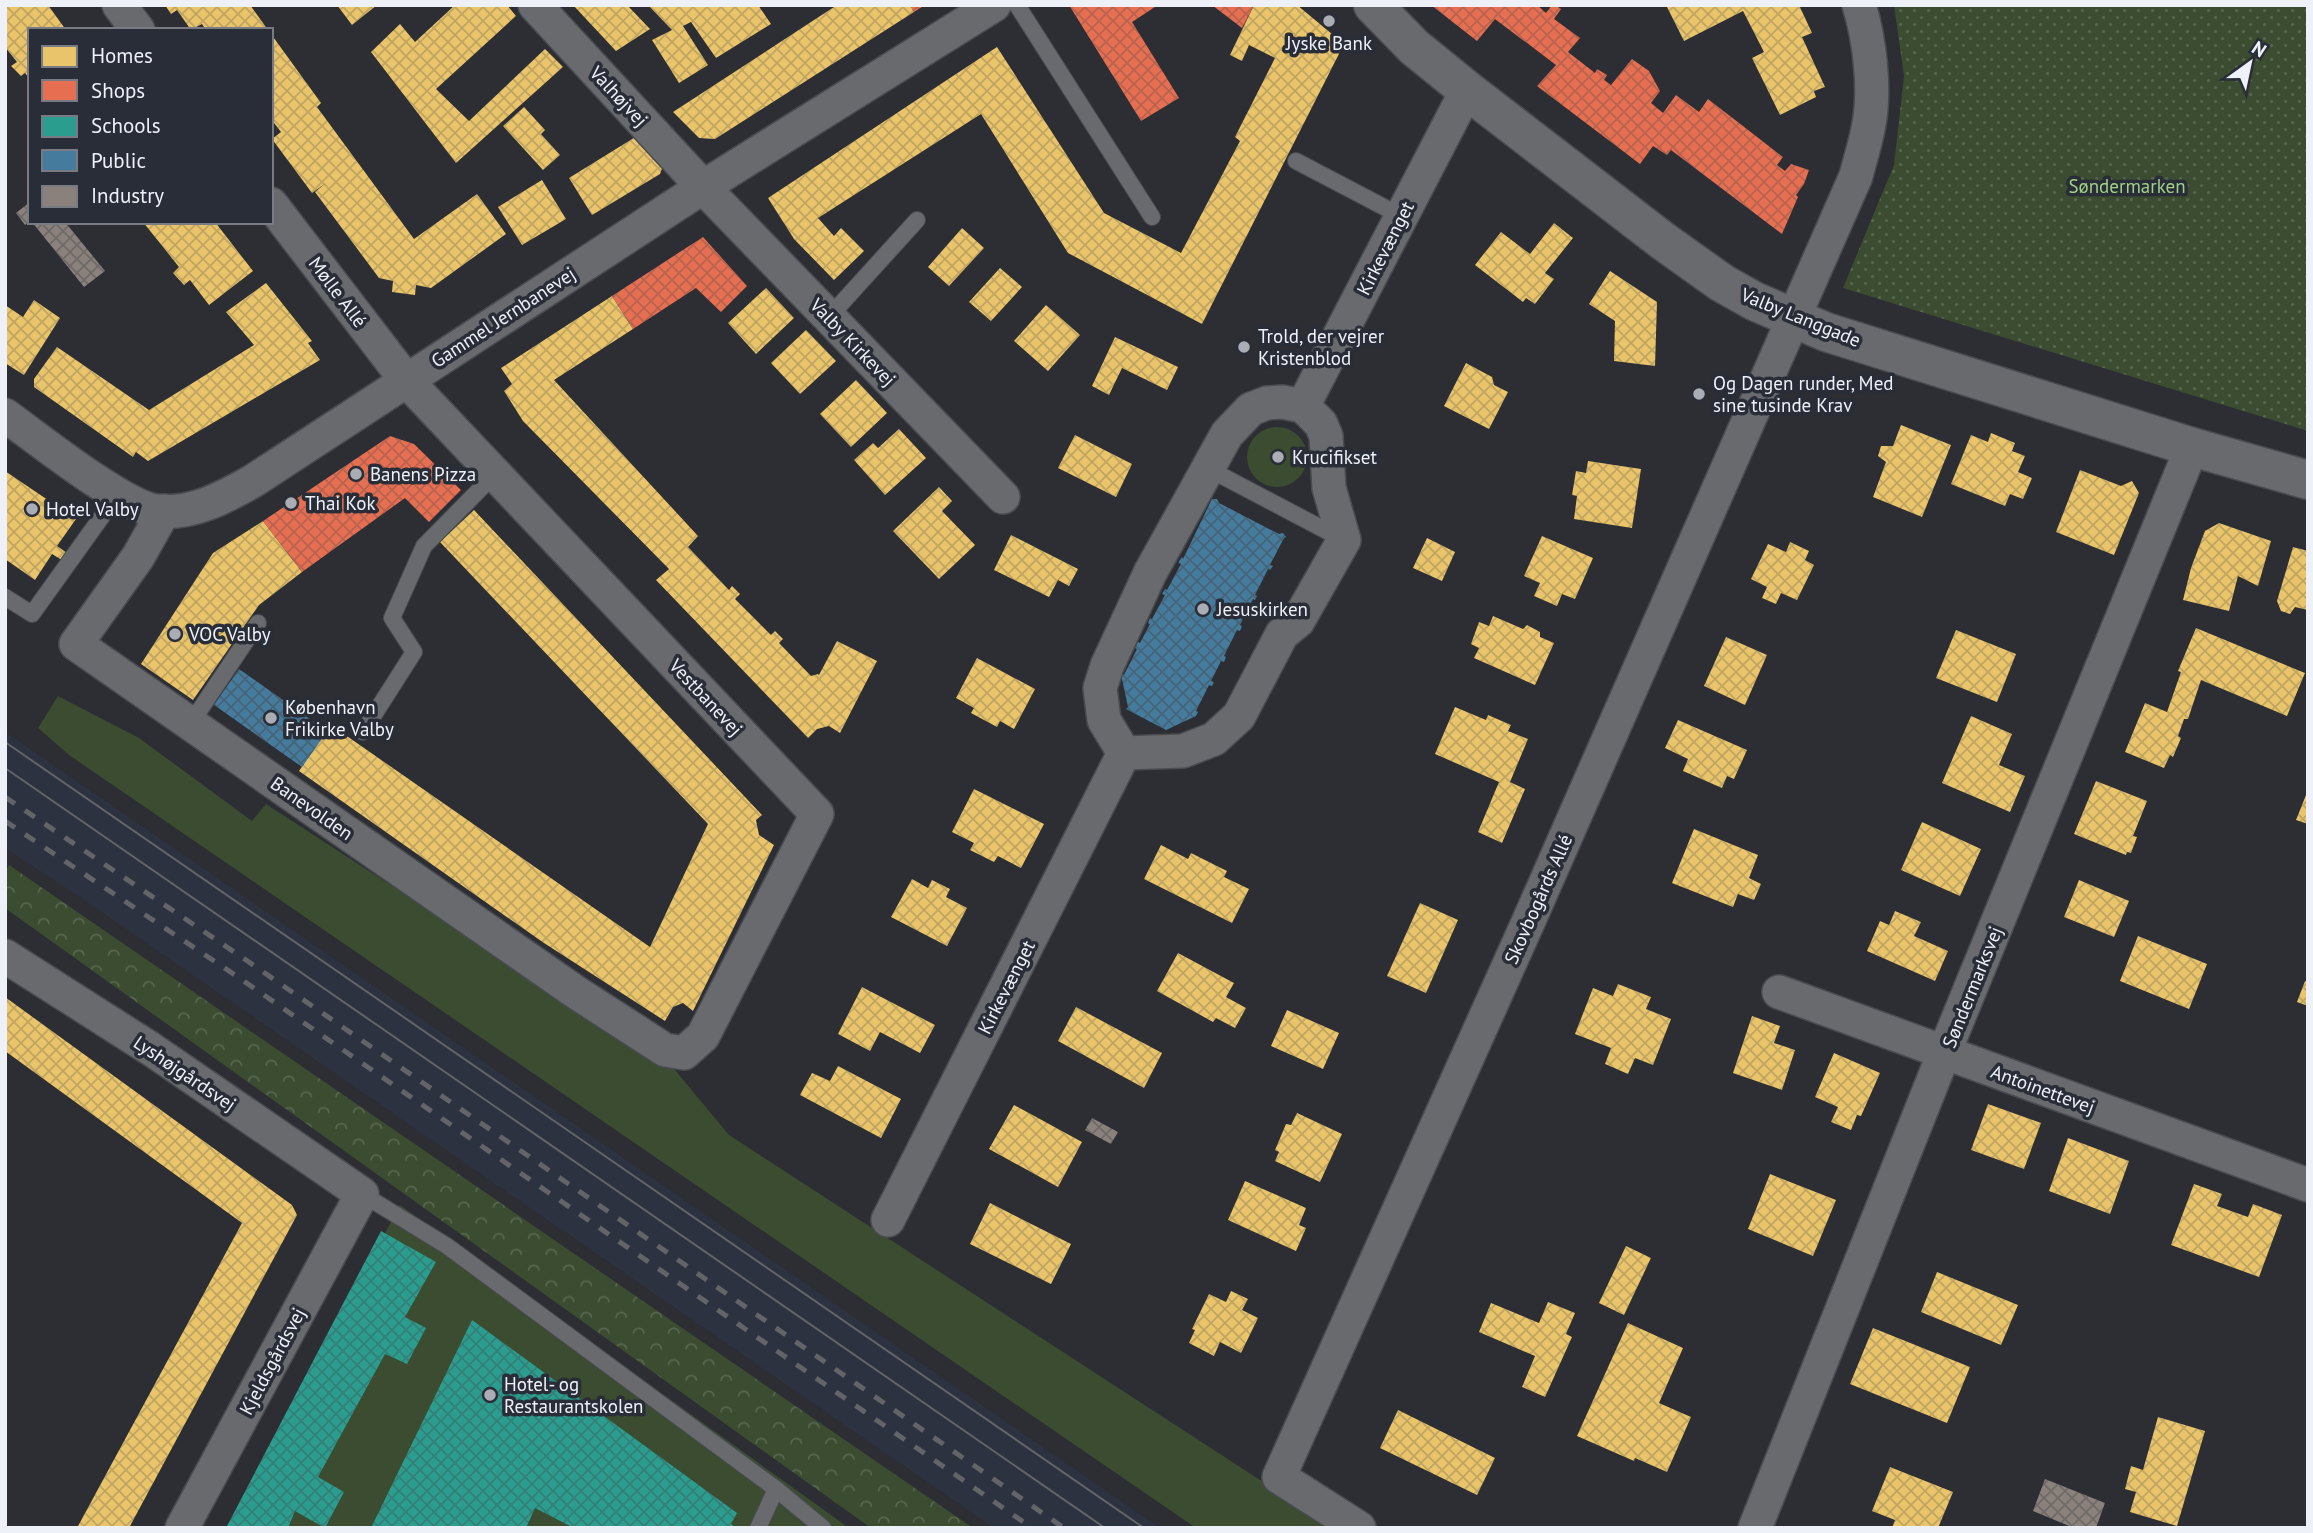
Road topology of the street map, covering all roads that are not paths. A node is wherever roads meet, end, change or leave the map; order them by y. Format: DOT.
graph roads {
  1 [pos="119,5"];
  2 [pos="535,5"];
  3 [pos="994,5"];
  4 [pos="1017,5"];
  5 [pos="1373,5"];
  6 [pos="1859,5"];
  7 [pos="136,28"];
  8 [pos="1467,90"];
  9 [pos="1296,161"];
  10 [pos="703,187"];
  11 [pos="273,207"];
  12 [pos="1401,216"];
  13 [pos="1152,217"];
  14 [pos="917,220"];
  15 [pos="828,317"];
  16 [pos="1792,318"];
  17 [pos="406,380"];
  18 [pos="1303,406"];
  19 [pos="5,415"];
  20 [pos="2192,447"];
  21 [pos="1209,469"];
  22 [pos="495,474"];
  23 [pos="2308,480"];
  24 [pos="118,494"];
  25 [pos="1003,497"];
  26 [pos="164,511"];
  27 [pos="1344,540"];
  28 [pos="5,597"];
  29 [pos="258,623"];
  30 [pos="191,723"];
  31 [pos="363,732"];
  32 [pos="1124,753"];
  33 [pos="5,956"];
  34 [pos="1779,992"];
  35 [pos="684,1053"];
  36 [pos="1944,1054"];
  37 [pos="2308,1185"];
  38 [pos="362,1194"];
  39 [pos="888,1220"];
  40 [pos="776,1489"];
  41 [pos="182,1528"];
  42 [pos="758,1528"];
  43 [pos="823,1528"];
  44 [pos="1359,1528"];
  45 [pos="1755,1528"];
  1 -- 7 [label="street"];
  2 -- 10 [label="street, Valhøjvej"];
  3 -- 10 [label="street, Gammel Jernbanevej"];
  4 -- 13 [label="lane"];
  5 -- 8 [label="street, Valby Langgade"];
  6 -- 16 [label="street, Skovbogårds Allé"];
  8 -- 12 [label="street, Kirkevænget"];
  8 -- 16 [label="street, Valby Langgade"];
  9 -- 12 [label="lane"];
  10 -- 15 [label="street, Valby Kirkevej"];
  10 -- 17 [label="street, Gammel Jernbanevej"];
  11 -- 17 [label="street, Mølle Allé"];
  12 -- 18 [label="street, Kirkevænget"];
  14 -- 15 [label="lane"];
  15 -- 25 [label="street, Valby Kirkevej"];
  16 -- 20 [label="street, Valby Langgade"];
  16 -- 44 [label="street, Skovbogårds Allé"];
  17 -- 22 [label="street, Vestbanevej"];
  17 -- 26 [label="street, Gammel Jernbanevej"];
  18 -- 21 [label="street"];
  18 -- 27 [label="street"];
  19 -- 24 [label="street, Gammel Jernbanevej"];
  20 -- 23 [label="street, Valby Langgade"];
  20 -- 36 [label="street, Søndermarksvej"];
  21 -- 27 [label="lane"];
  21 -- 32 [label="street"];
  22 -- 31 [label="lane"];
  22 -- 35 [label="street, Vestbanevej"];
  24 -- 26 [label="street, Gammel Jernbanevej"];
  24 -- 28 [label="lane"];
  26 -- 30 [label="street, Banevolden"];
  27 -- 32 [label="street"];
  29 -- 30 [label="lane"];
  30 -- 35 [label="street, Banevolden"];
  32 -- 39 [label="street, Kirkevænget"];
  33 -- 38 [label="street, Lyshøjgårdsvej"];
  34 -- 36 [label="street, Antoinettevej"];
  36 -- 37 [label="street, Antoinettevej"];
  36 -- 45 [label="street, Søndermarksvej"];
  38 -- 40 [label="lane"];
  38 -- 41 [label="street, Kjeldsgårdsvej"];
  40 -- 42 [label="lane"];
  40 -- 43 [label="lane"];
}
